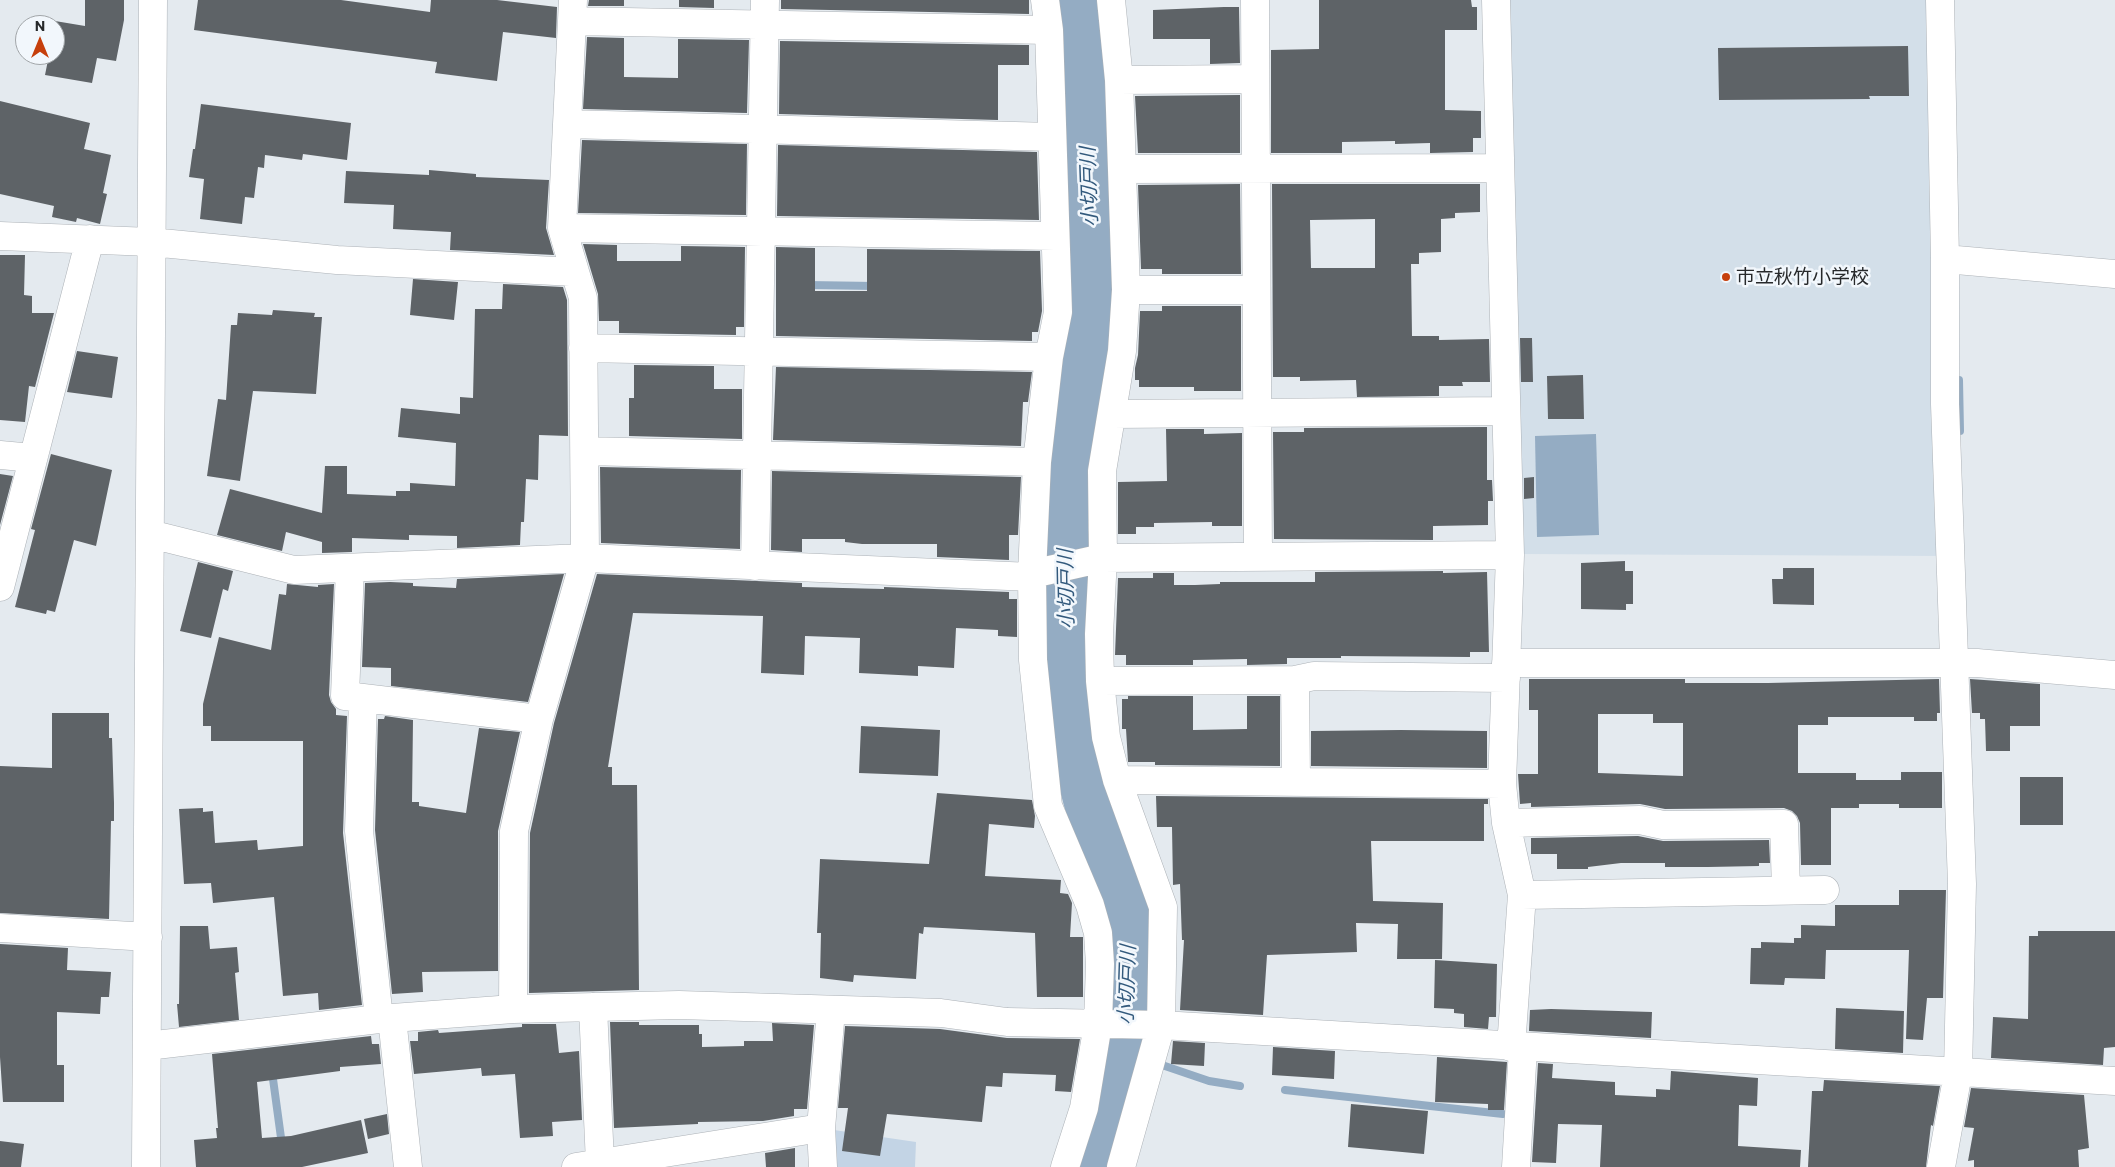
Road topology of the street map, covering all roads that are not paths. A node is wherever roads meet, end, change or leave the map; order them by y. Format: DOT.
graph roads {
  1 [pos="153,0"];
  2 [pos="1045,0"];
  3 [pos="1111,0"];
  4 [pos="1255,0"];
  5 [pos="1496,0"];
  6 [pos="1940,0"];
  7 [pos="572,10"];
  8 [pos="765,12"];
  9 [pos="1049,30"];
  10 [pos="1255,79"];
  11 [pos="1119,80"];
  12 [pos="567,124"];
  13 [pos="763,129"];
  14 [pos="1052,136"];
  15 [pos="1500,168"];
  16 [pos="1255,169"];
  17 [pos="1122,170"];
  18 [pos="562,228"];
  19 [pos="761,231"];
  20 [pos="0,236"];
  21 [pos="1055,236"];
  22 [pos="90,240"];
  23 [pos="151,242"];
  24 [pos="1946,259"];
  25 [pos="575,272"];
  26 [pos="2115,274"];
  27 [pos="1126,290"];
  28 [pos="1256,290"];
  29 [pos="583,348"];
  30 [pos="759,350"];
  31 [pos="1049,357"];
  32 [pos="1506,411"];
  33 [pos="1112,414"];
  34 [pos="1257,414"];
  35 [pos="585,451"];
  36 [pos="0,455"];
  37 [pos="757,456"];
  38 [pos="33,458"];
  39 [pos="1037,462"];
  40 [pos="150,534"];
  41 [pos="1510,555"];
  42 [pos="1258,557"];
  43 [pos="585,558"];
  44 [pos="1097,559"];
  45 [pos="755,566"];
  46 [pos="350,568"];
  47 [pos="1035,575"];
  48 [pos="0,587"];
  49 [pos="1953,663"];
  50 [pos="1506,671"];
  51 [pos="2115,675"];
  52 [pos="1295,680"];
  53 [pos="1100,682"];
  54 [pos="363,698"];
  55 [pos="539,719"];
  56 [pos="1118,780"];
  57 [pos="1296,780"];
  58 [pos="1502,784"];
  59 [pos="1506,823"];
  60 [pos="1786,890"];
  61 [pos="1826,890"];
  62 [pos="1522,895"];
  63 [pos="0,928"];
  64 [pos="148,937"];
  65 [pos="593,1007"];
  66 [pos="513,1009"];
  67 [pos="831,1010"];
  68 [pos="386,1018"];
  69 [pos="1100,1024"];
  70 [pos="1156,1025"];
  71 [pos="147,1046"];
  72 [pos="1517,1047"];
  73 [pos="1958,1073"];
  74 [pos="2115,1081"];
  75 [pos="821,1128"];
  76 [pos="588,1165"];
  77 [pos="146,1167"];
  78 [pos="408,1167"];
  79 [pos="823,1167"];
  80 [pos="1065,1167"];
  81 [pos="1121,1167"];
  82 [pos="1516,1167"];
  83 [pos="1941,1167"];
  1 -- 23 [label="street"];
  2 -- 9 [label="street"];
  3 -- 11 [label="street"];
  4 -- 10 [label="street"];
  5 -- 15 [label="street"];
  6 -- 24 [label="street"];
  7 -- 8 [label="street"];
  7 -- 12 [label="street"];
  8 -- 9 [label="street"];
  8 -- 13 [label="street"];
  9 -- 14 [label="street"];
  10 -- 11 [label="street"];
  10 -- 16 [label="street"];
  11 -- 17 [label="street"];
  12 -- 13 [label="street"];
  12 -- 18 [label="street"];
  13 -- 14 [label="street"];
  13 -- 19 [label="street"];
  14 -- 21 [label="street"];
  15 -- 16 [label="street"];
  15 -- 32 [label="street"];
  16 -- 17 [label="street"];
  16 -- 28 [label="street"];
  17 -- 27 [label="street"];
  18 -- 19 [label="street"];
  18 -- 25 [label="street"];
  19 -- 21 [label="street"];
  19 -- 30 [label="street"];
  20 -- 22 [label="street"];
  21 -- 31 [label="street"];
  22 -- 23 [label="street"];
  22 -- 38 [label="street"];
  23 -- 25 [label="street"];
  23 -- 40 [label="street"];
  24 -- 26 [label="street"];
  24 -- 49 [label="street"];
  25 -- 29 [label="street"];
  27 -- 28 [label="street"];
  27 -- 33 [label="street"];
  28 -- 34 [label="street"];
  29 -- 30 [label="street"];
  29 -- 35 [label="street"];
  30 -- 31 [label="street"];
  30 -- 37 [label="street"];
  31 -- 39 [label="street"];
  32 -- 34 [label="street"];
  32 -- 41 [label="street"];
  33 -- 34 [label="street"];
  33 -- 44 [label="street"];
  34 -- 42 [label="street"];
  35 -- 37 [label="street"];
  35 -- 43 [label="street"];
  36 -- 38 [label="street"];
  37 -- 39 [label="street"];
  37 -- 45 [label="street"];
  38 -- 48 [label="street"];
  39 -- 47 [label="street"];
  40 -- 46 [label="street"];
  40 -- 64 [label="street"];
  41 -- 42 [label="street"];
  41 -- 50 [label="street"];
  42 -- 44 [label="street"];
  43 -- 45 [label="street"];
  43 -- 46 [label="street"];
  43 -- 55 [label="street"];
  44 -- 47 [label="street"];
  44 -- 53 [label="street"];
  45 -- 47 [label="street"];
  46 -- 54 [label="street"];
  47 -- 69 [label="street"];
  49 -- 50 [label="street"];
  49 -- 51 [label="street"];
  49 -- 73 [label="street"];
  50 -- 52 [label="street"];
  50 -- 58 [label="street"];
  52 -- 53 [label="street"];
  52 -- 57 [label="street"];
  53 -- 56 [label="street"];
  54 -- 55 [label="street"];
  54 -- 68 [label="street"];
  55 -- 66 [label="street"];
  56 -- 57 [label="street"];
  56 -- 70 [label="street"];
  57 -- 58 [label="street"];
  58 -- 59 [label="street"];
  59 -- 60 [label="street"];
  59 -- 62 [label="street"];
  60 -- 61 [label="street"];
  60 -- 62 [label="street"];
  62 -- 72 [label="street"];
  63 -- 64 [label="street"];
  64 -- 71 [label="street"];
  65 -- 66 [label="street"];
  65 -- 67 [label="street"];
  65 -- 76 [label="street"];
  66 -- 68 [label="street"];
  67 -- 69 [label="street"];
  67 -- 75 [label="street"];
  68 -- 71 [label="street"];
  68 -- 78 [label="street"];
  69 -- 70 [label="street"];
  69 -- 80 [label="street"];
  70 -- 72 [label="street"];
  70 -- 81 [label="street"];
  71 -- 77 [label="street"];
  72 -- 73 [label="street"];
  72 -- 82 [label="street"];
  73 -- 74 [label="street"];
  73 -- 83 [label="street"];
  75 -- 76 [label="street"];
  75 -- 79 [label="street"];
}
